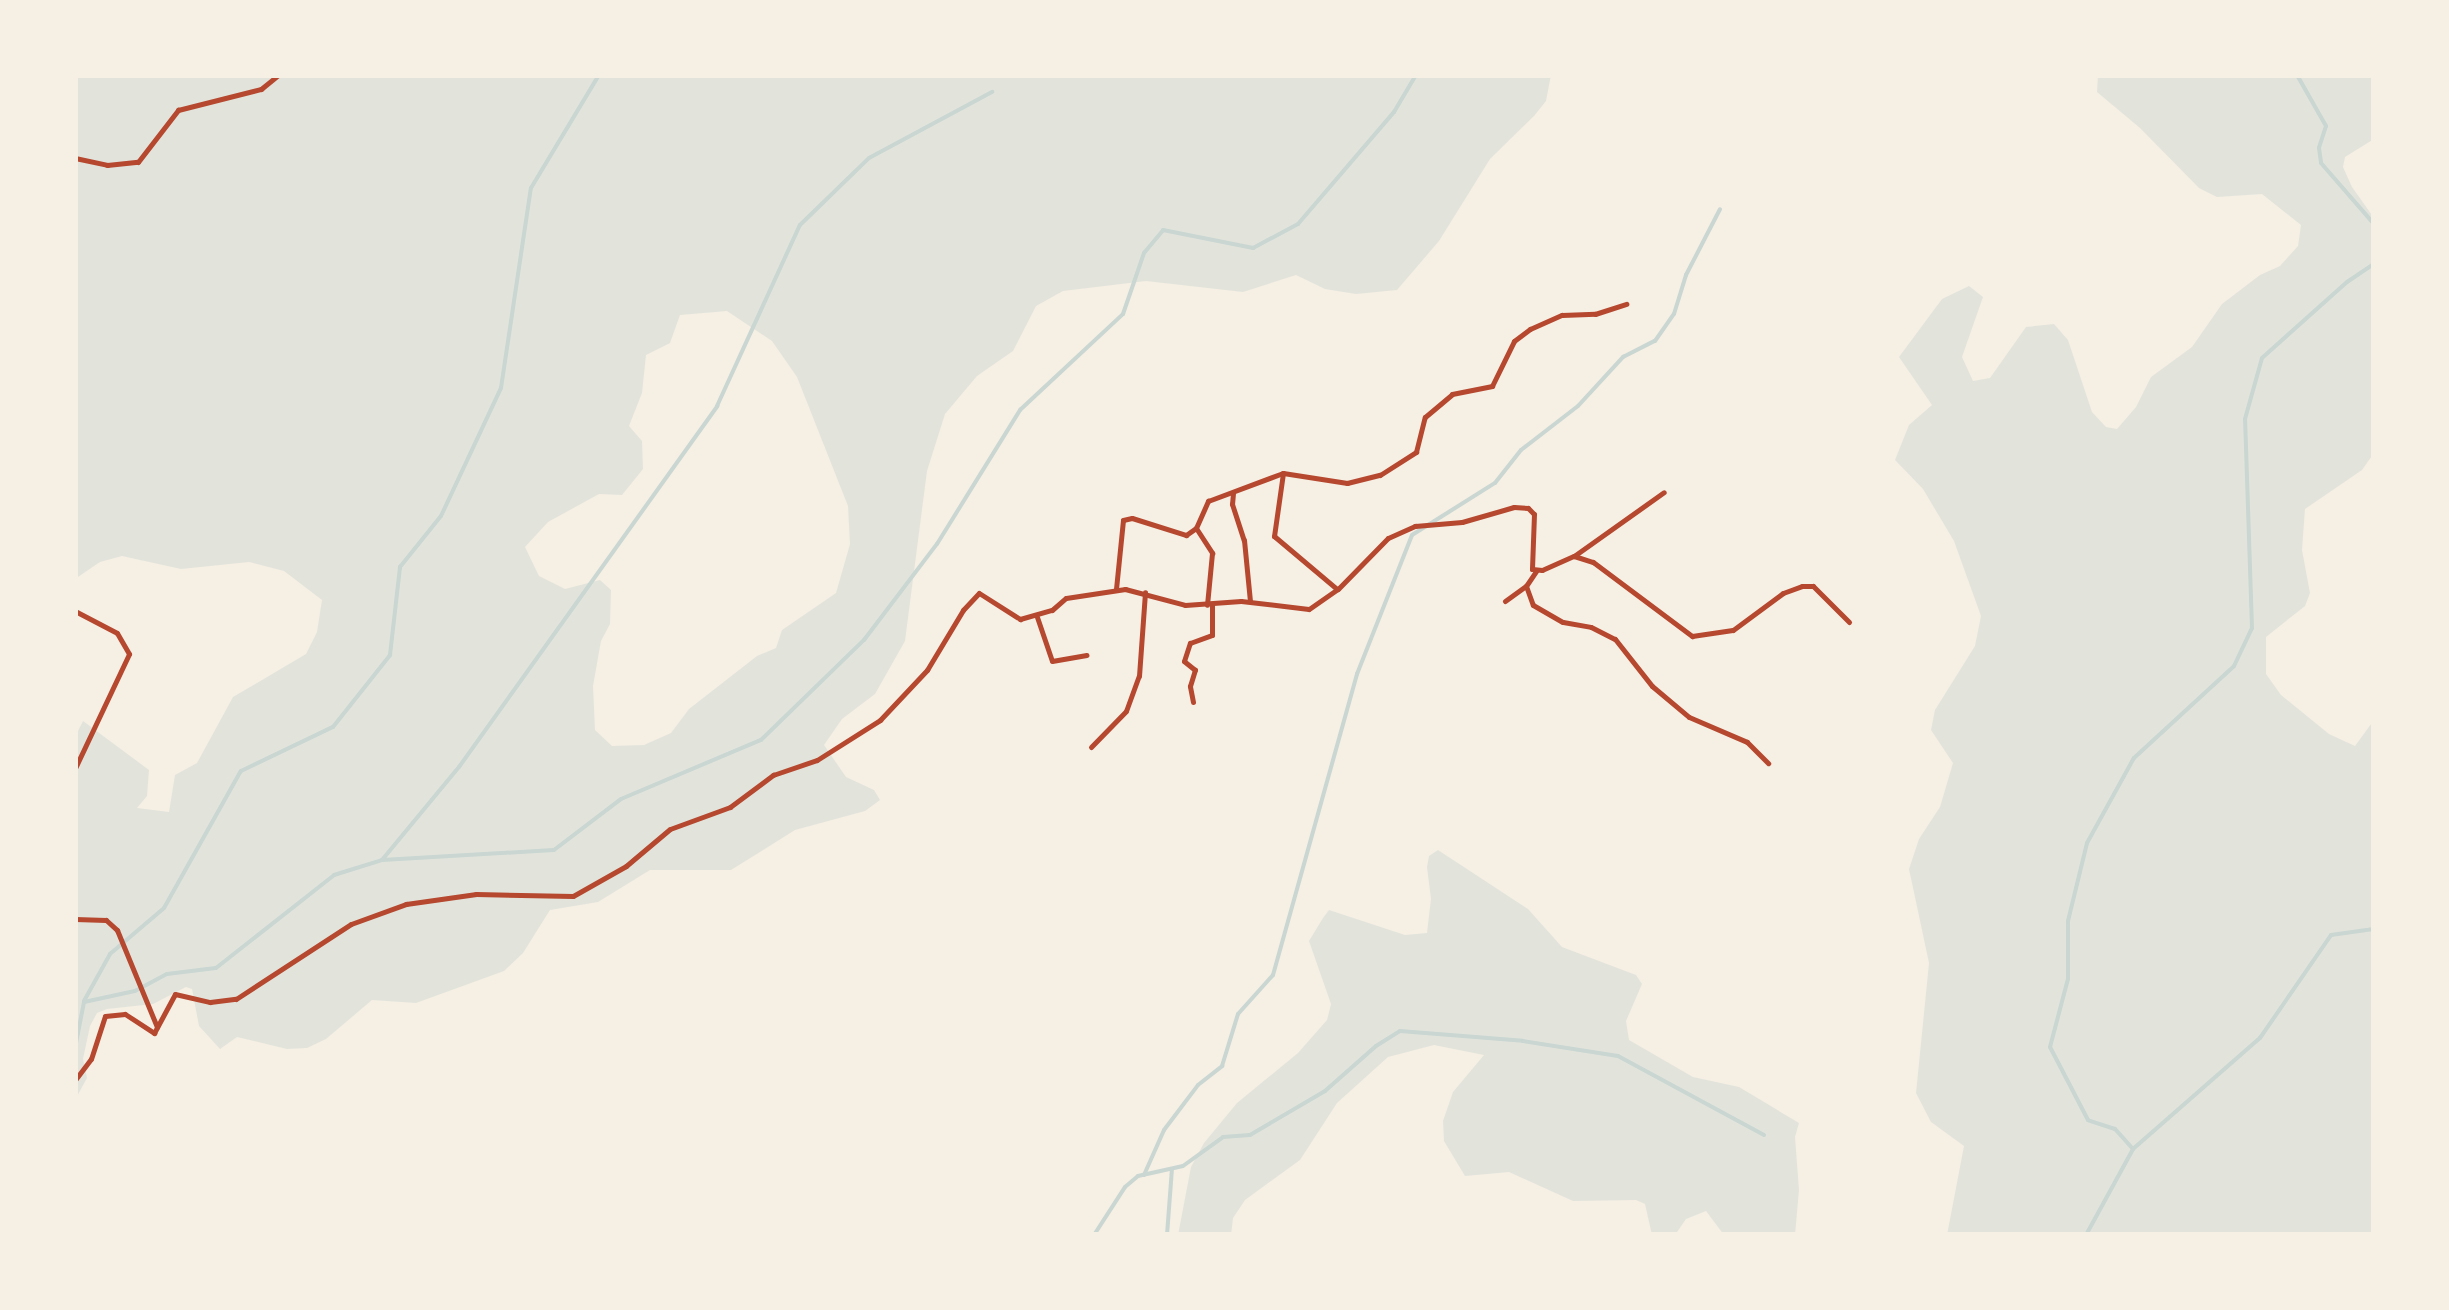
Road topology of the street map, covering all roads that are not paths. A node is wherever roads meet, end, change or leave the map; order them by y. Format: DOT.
graph roads {
  1 [pos="278,75"];
  2 [pos="75,158"];
  3 [pos="1626,304"];
  4 [pos="1284,473"];
  5 [pos="1234,492"];
  6 [pos="1664,492"];
  7 [pos="1196,528"];
  8 [pos="1574,556"];
  9 [pos="1536,572"];
  10 [pos="1526,586"];
  11 [pos="1338,589"];
  12 [pos="1116,590"];
  13 [pos="1145,592"];
  14 [pos="1250,601"];
  15 [pos="1505,601"];
  16 [pos="1209,605"];
  17 [pos="75,611"];
  18 [pos="1037,616"];
  19 [pos="1848,622"];
  20 [pos="1086,655"];
  21 [pos="1193,702"];
  22 [pos="1091,747"];
  23 [pos="1768,763"];
  24 [pos="75,768"];
  25 [pos="75,920"];
  26 [pos="158,1028"];
  27 [pos="75,1080"];
  1 -- 2 [label="street"];
  3 -- 4 [label="street"];
  4 -- 5 [label="street"];
  4 -- 11 [label="street"];
  5 -- 7 [label="street"];
  5 -- 14 [label="street"];
  6 -- 8 [label="street"];
  7 -- 12 [label="street"];
  7 -- 16 [label="street"];
  8 -- 9 [label="street"];
  8 -- 19 [label="street"];
  9 -- 10 [label="street"];
  9 -- 11 [label="street"];
  10 -- 15 [label="street"];
  10 -- 23 [label="street"];
  11 -- 14 [label="street"];
  12 -- 13 [label="street"];
  12 -- 18 [label="street"];
  13 -- 16 [label="street"];
  13 -- 22 [label="street"];
  14 -- 16 [label="street"];
  16 -- 21 [label="street"];
  17 -- 24 [label="street"];
  18 -- 20 [label="street"];
  18 -- 26 [label="street"];
  25 -- 26 [label="street"];
  26 -- 27 [label="street"];
}
